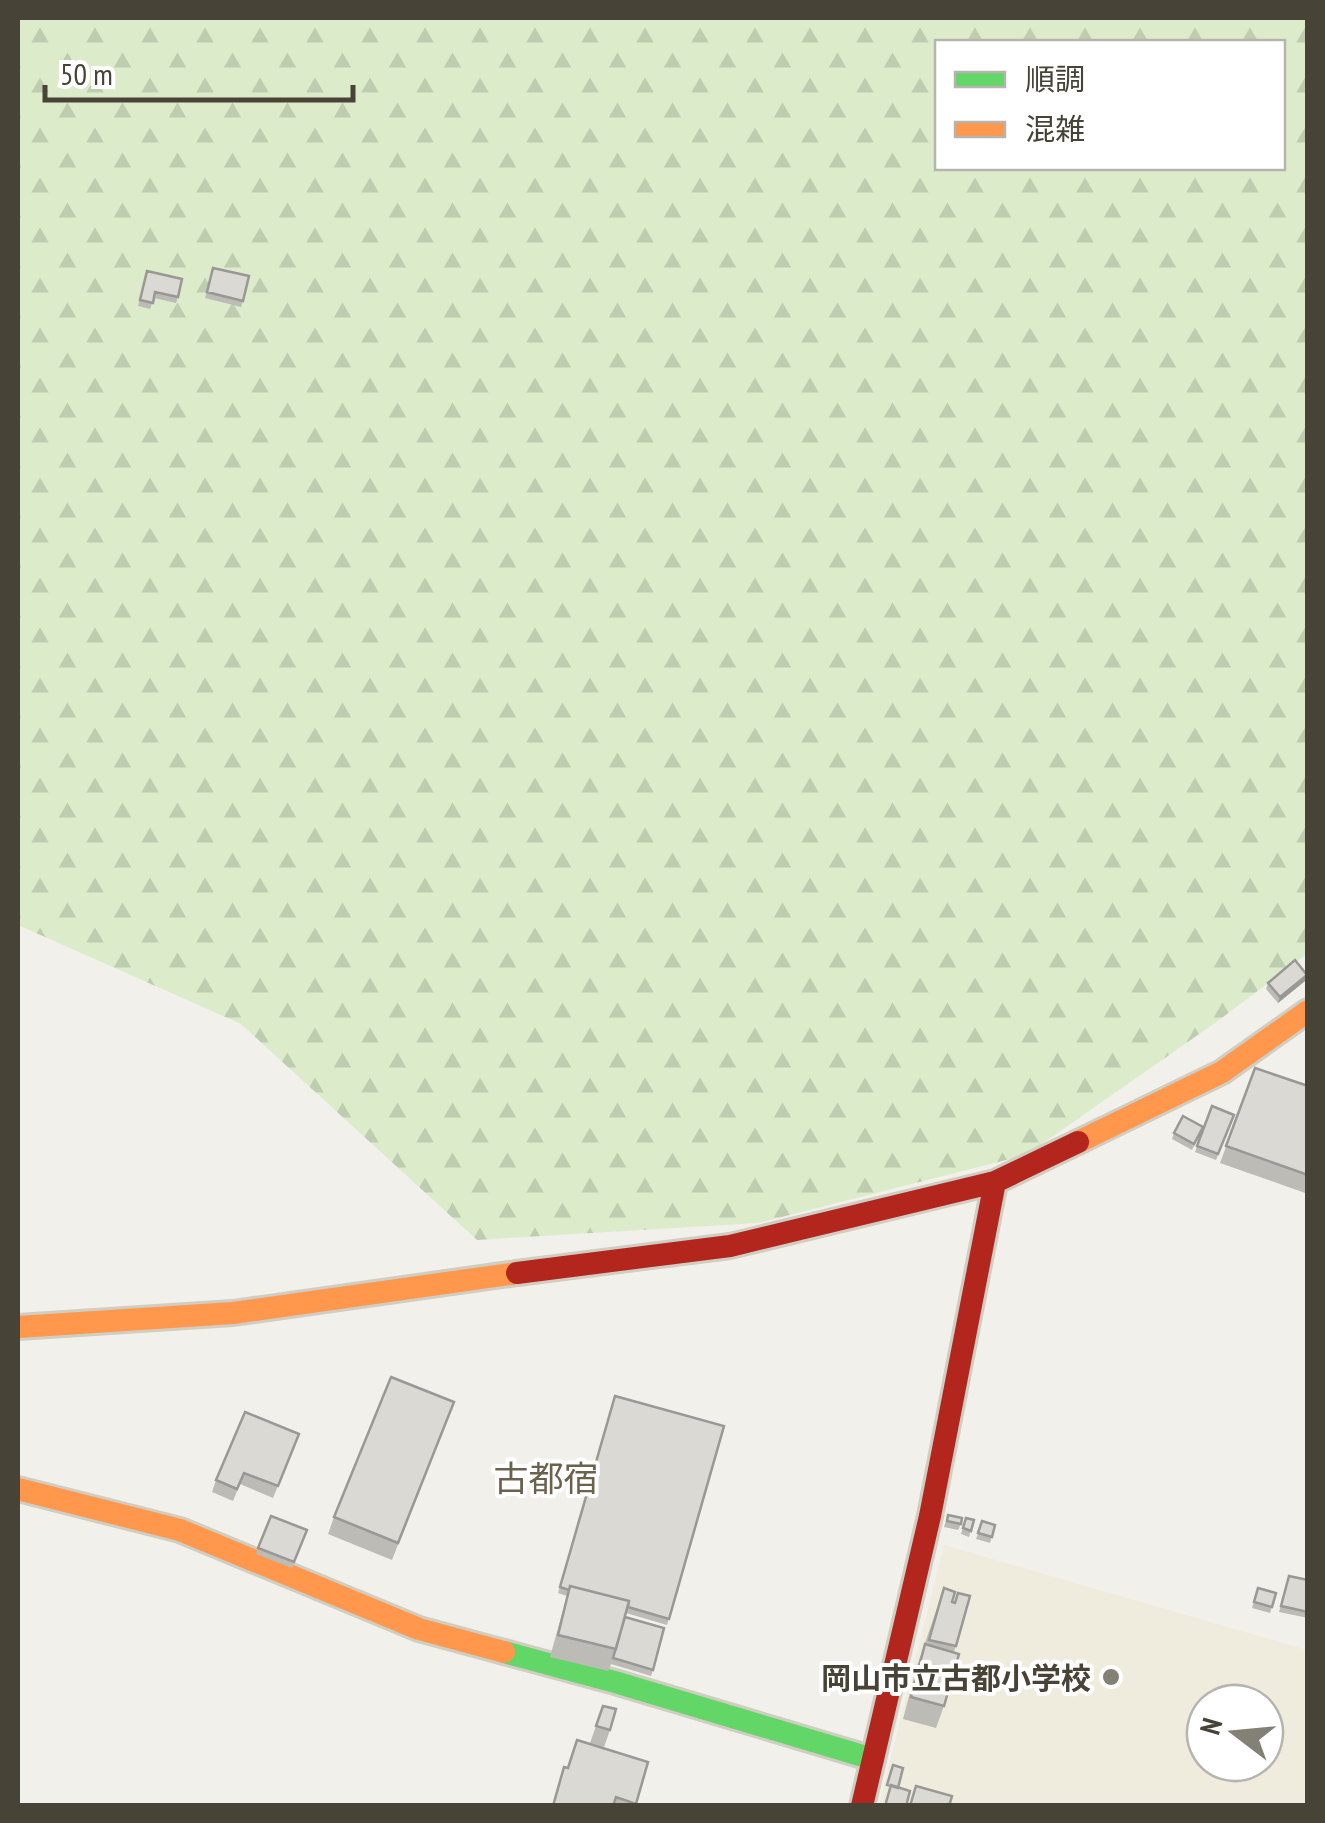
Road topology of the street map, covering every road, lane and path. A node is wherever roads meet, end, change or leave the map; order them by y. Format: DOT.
graph roads {
  1 [pos="1308,1012"];
  2 [pos="995,1182"];
  3 [pos="18,1328"];
  4 [pos="18,1489"];
  5 [pos="873,1759"];
  6 [pos="862,1806"];
  1 -- 2 [label="street"];
  2 -- 3 [label="street"];
  2 -- 5 [label="street"];
  4 -- 5 [label="street"];
  5 -- 6 [label="street"];
}
